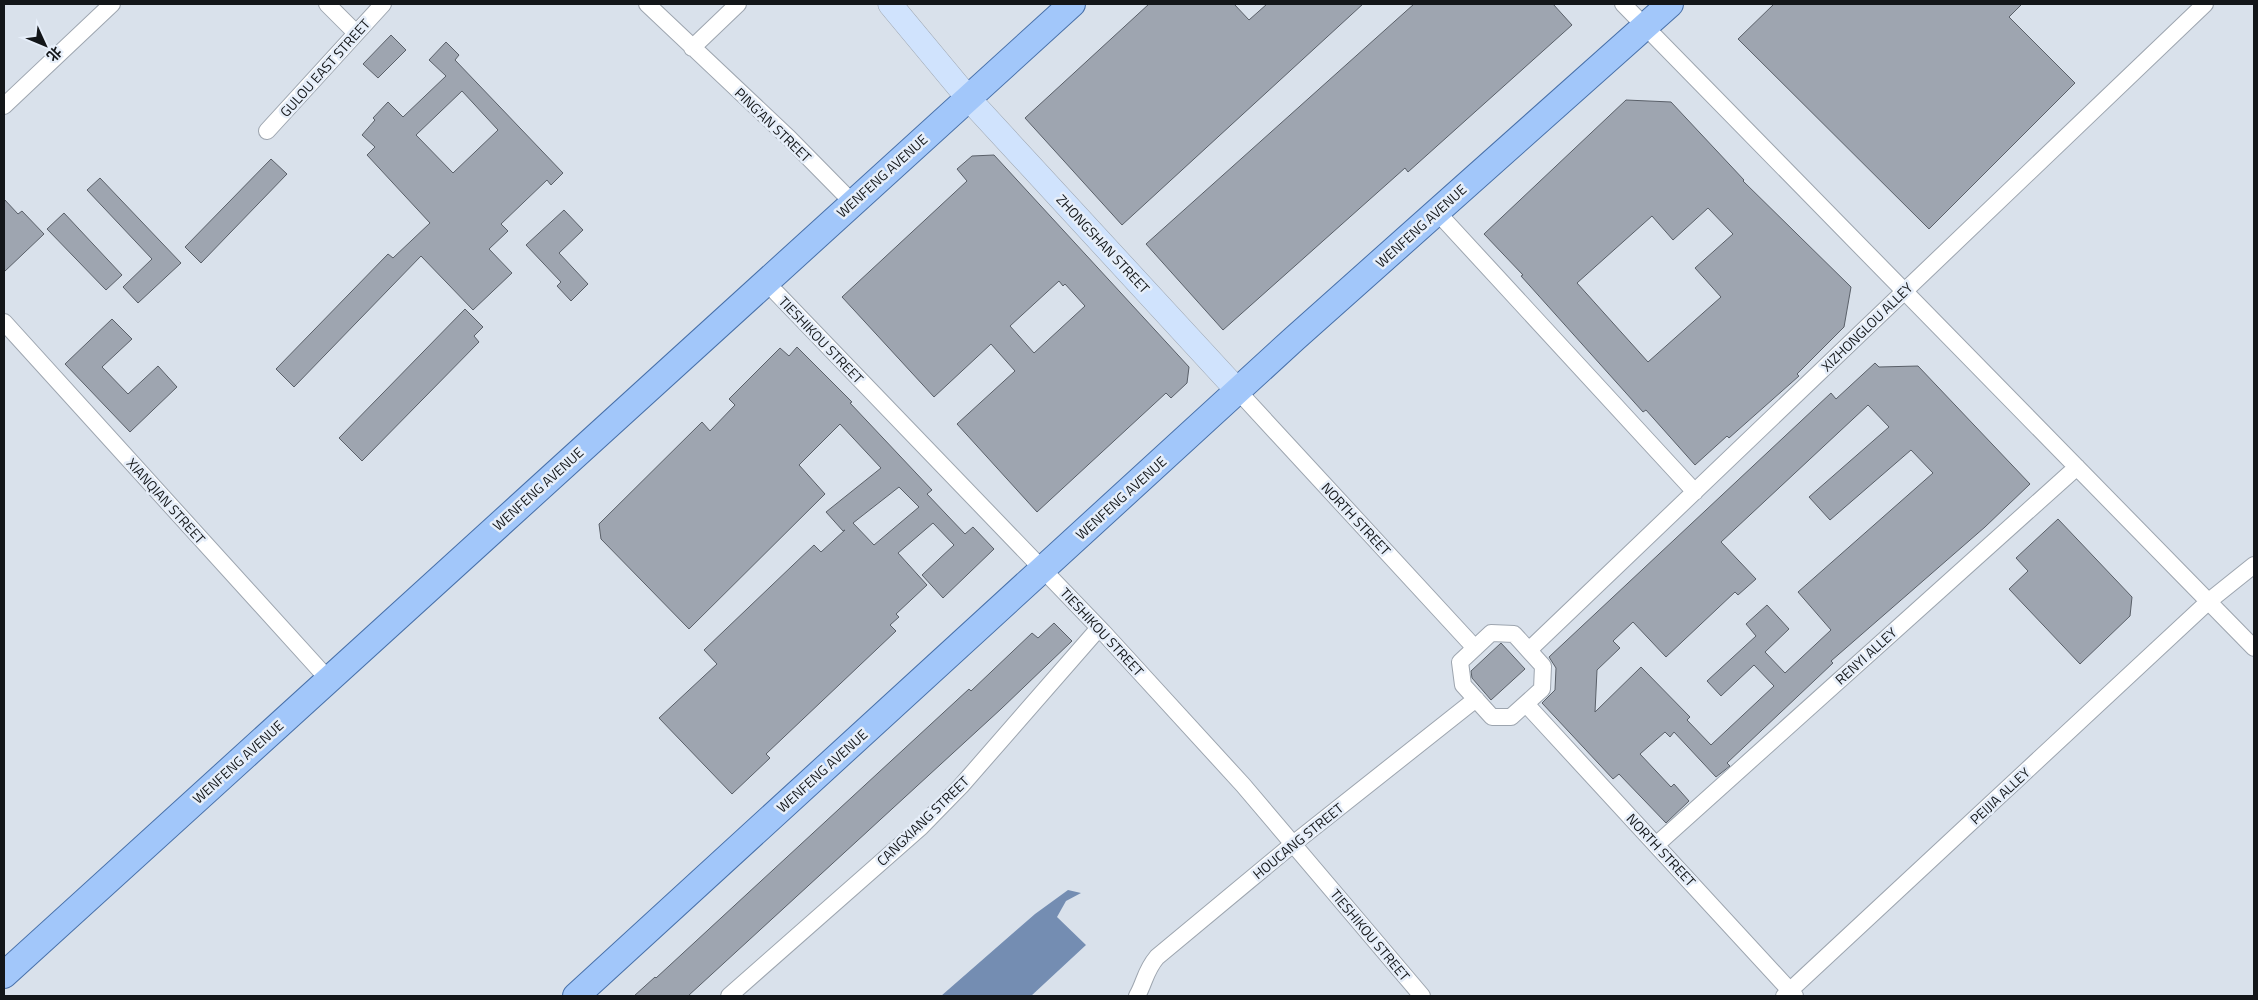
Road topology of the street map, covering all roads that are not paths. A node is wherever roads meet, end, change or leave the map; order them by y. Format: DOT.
graph roads {
  1 [pos="112,4"];
  2 [pos="327,4"];
  3 [pos="383,4"];
  4 [pos="647,4"];
  5 [pos="738,4"];
  6 [pos="890,4"];
  7 [pos="1072,4"];
  8 [pos="1623,4"];
  9 [pos="1670,4"];
  10 [pos="2205,4"];
  11 [pos="1644,27"];
  12 [pos="356,33"];
  13 [pos="692,48"];
  14 [pos="968,98"];
  15 [pos="4,106"];
  16 [pos="267,132"];
  17 [pos="853,203"];
  18 [pos="1437,212"];
  19 [pos="766,282"];
  20 [pos="1904,292"];
  21 [pos="4,322"];
  22 [pos="1238,390"];
  23 [pos="2077,467"];
  24 [pos="1695,492"];
  25 [pos="2254,565"];
  26 [pos="1043,569"];
  27 [pos="2209,601"];
  28 [pos="1099,628"];
  29 [pos="1474,648"];
  30 [pos="2254,648"];
  31 [pos="1529,650"];
  32 [pos="328,680"];
  33 [pos="1476,700"];
  34 [pos="1526,704"];
  35 [pos="1293,844"];
  36 [pos="1656,845"];
  37 [pos="4,975"];
  38 [pos="1790,994"];
  39 [pos="576,996"];
  40 [pos="729,996"];
  41 [pos="1137,996"];
  42 [pos="1422,996"];
  1 -- 15 [label="street"];
  2 -- 12 [label="street"];
  3 -- 12 [label="street, GULOU EAST STREET"];
  4 -- 13 [label="street, PING'AN STREET"];
  5 -- 13 [label="street"];
  6 -- 14 [label="street, ZHONGSHAN STREET"];
  7 -- 14 [label="main road, WENFENG AVENUE"];
  8 -- 11 [label="street"];
  9 -- 11 [label="main road, WENFENG AVENUE"];
  10 -- 20 [label="street, XIZHONGLOU ALLEY"];
  11 -- 18 [label="main road, WENFENG AVENUE"];
  11 -- 20 [label="street"];
  12 -- 16 [label="street, GULOU EAST STREET"];
  13 -- 17 [label="street, PING'AN STREET"];
  14 -- 17 [label="main road, WENFENG AVENUE"];
  14 -- 22 [label="street, ZHONGSHAN STREET"];
  17 -- 19 [label="main road, WENFENG AVENUE"];
  18 -- 22 [label="main road, WENFENG AVENUE"];
  18 -- 24 [label="street"];
  19 -- 26 [label="street, TIESHIKOU STREET"];
  19 -- 32 [label="main road, WENFENG AVENUE"];
  20 -- 23 [label="street"];
  20 -- 24 [label="street, XIZHONGLOU ALLEY"];
  21 -- 32 [label="street, XIANQIAN STREET"];
  22 -- 26 [label="main road, WENFENG AVENUE"];
  22 -- 29 [label="street, NORTH STREET"];
  23 -- 27 [label="street"];
  23 -- 36 [label="street, RENYI ALLEY"];
  24 -- 31 [label="street, XIZHONGLOU ALLEY"];
  25 -- 27 [label="street, PEIJIA ALLEY"];
  26 -- 28 [label="street, TIESHIKOU STREET"];
  26 -- 39 [label="main road, WENFENG AVENUE"];
  27 -- 30 [label="street"];
  27 -- 38 [label="street, PEIJIA ALLEY"];
  28 -- 35 [label="street, TIESHIKOU STREET"];
  28 -- 40 [label="street, CANGXIANG STREET"];
  29 -- 31 [label="street"];
  29 -- 33 [label="street"];
  31 -- 34 [label="street"];
  32 -- 37 [label="main road, WENFENG AVENUE"];
  33 -- 34 [label="street"];
  33 -- 35 [label="street, HOUCANG STREET"];
  34 -- 36 [label="street, NORTH STREET"];
  35 -- 41 [label="street, HOUCANG STREET"];
  35 -- 42 [label="street, TIESHIKOU STREET"];
  36 -- 38 [label="street, NORTH STREET"];
}
